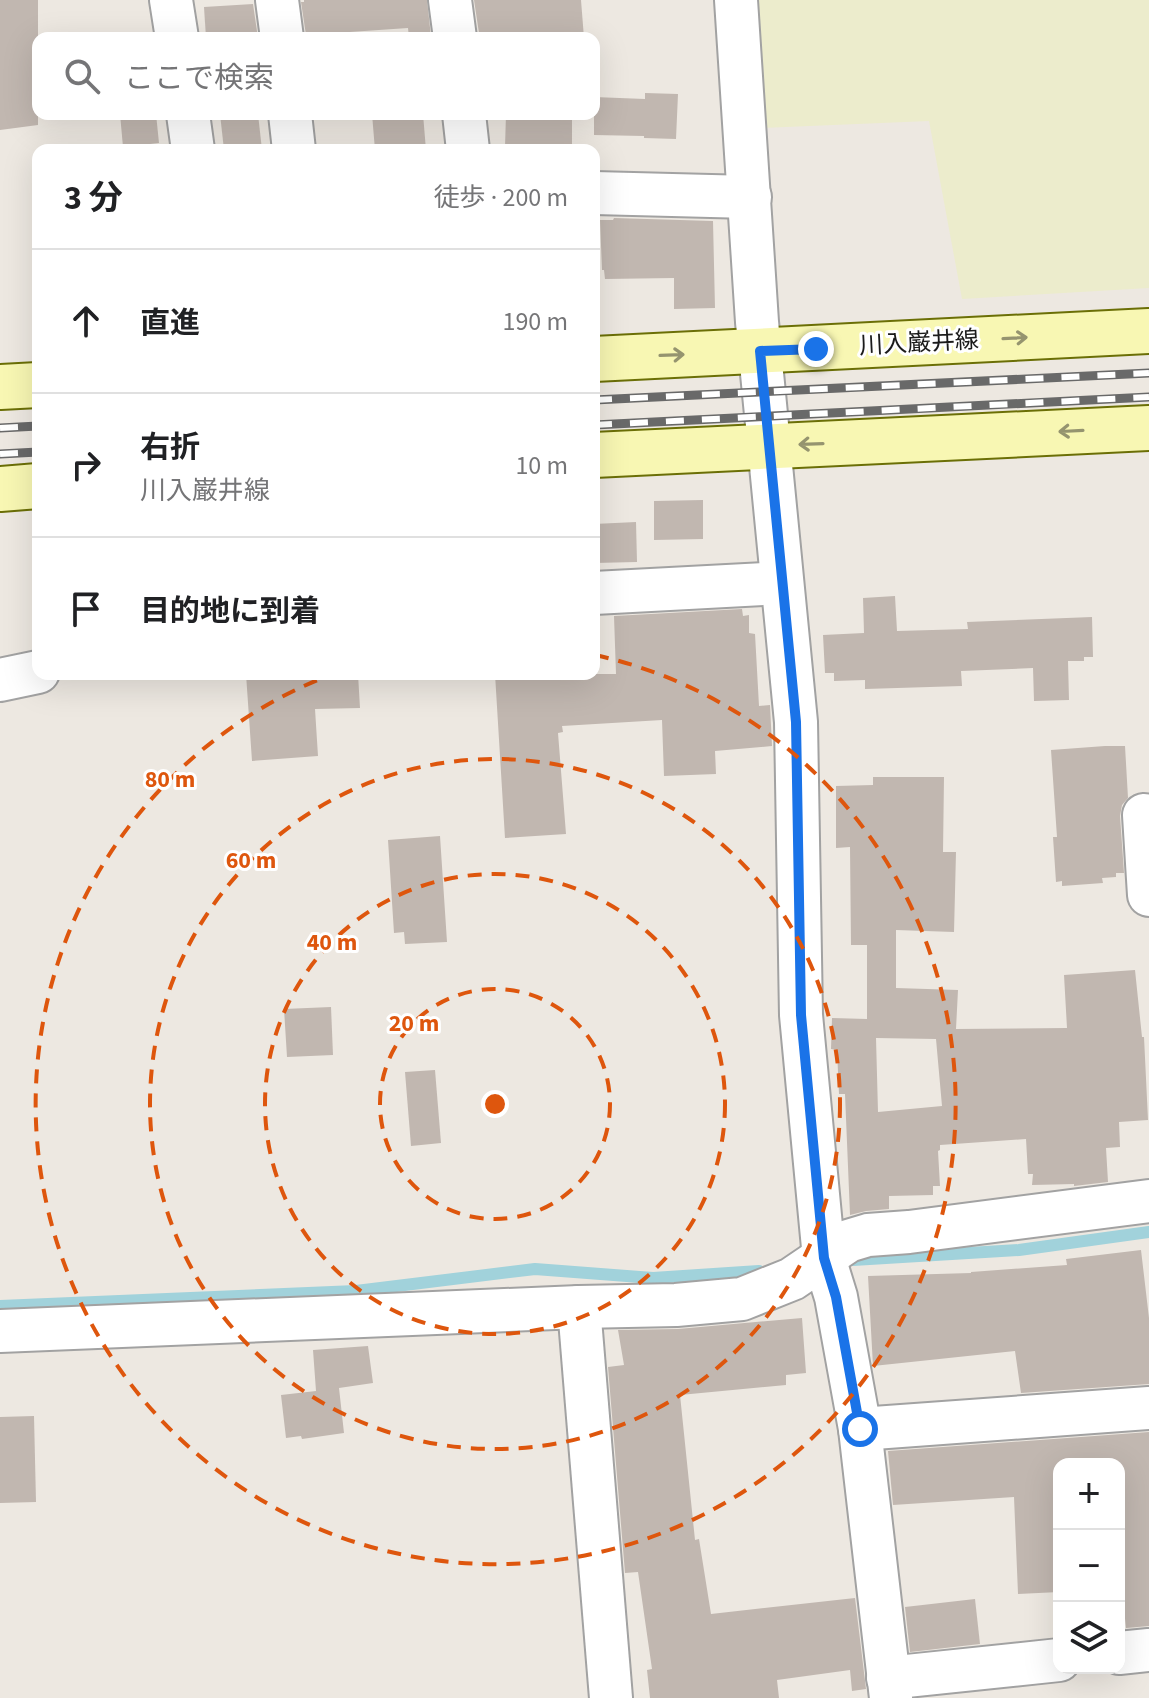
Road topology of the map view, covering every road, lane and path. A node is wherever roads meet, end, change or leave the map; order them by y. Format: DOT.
graph roads {
  1 [pos="171,0"];
  2 [pos="277,0"];
  3 [pos="450,0"];
  4 [pos="736,0"];
  5 [pos="176,32"];
  6 [pos="281,32"];
  7 [pos="454,32"];
  8 [pos="189,120"];
  9 [pos="291,120"];
  10 [pos="465,120"];
  11 [pos="192,144"];
  12 [pos="293,144"];
  13 [pos="467,144"];
  14 [pos="600,193"];
  15 [pos="750,197"];
  16 [pos="1149,331"];
  17 [pos="760,351"];
  18 [pos="600,359"];
  19 [pos="32,385"];
  20 [pos="0,387"];
  21 [pos="1149,428"];
  22 [pos="769,445"];
  23 [pos="600,455"];
  24 [pos="32,486"];
  25 [pos="0,489"];
  26 [pos="781,583"];
  27 [pos="600,593"];
  28 [pos="32,673"];
  29 [pos="0,680"];
  30 [pos="1144,815"];
  31 [pos="1149,895"];
  32 [pos="1149,1201"];
  33 [pos="824,1258"];
  34 [pos="579,1307"];
  35 [pos="0,1331"];
  36 [pos="1149,1408"];
  37 [pos="860,1429"];
  38 [pos="1149,1650"];
  39 [pos="1125,1652"];
  40 [pos="1053,1661"];
  41 [pos="890,1688"];
  42 [pos="611,1698"];
  1 -- 5 [label="street"];
  2 -- 6 [label="street"];
  3 -- 7 [label="street"];
  4 -- 15 [label="street"];
  8 -- 11 [label="street"];
  9 -- 12 [label="street"];
  10 -- 13 [label="street"];
  14 -- 15 [label="street"];
  15 -- 17 [label="street"];
  17 -- 16 [label="main road, 川入巌井線, one-way"];
  18 -- 17 [label="main road, 川入巌井線, one-way"];
  17 -- 22 [label="street"];
  19 -- 20 [label="main road"];
  21 -- 22 [label="main road, one-way"];
  22 -- 23 [label="main road"];
  22 -- 26 [label="street"];
  24 -- 25 [label="main road"];
  26 -- 27 [label="street"];
  26 -- 33 [label="street"];
  28 -- 29 [label="street"];
  30 -- 31 [label="street"];
  32 -- 33 [label="street"];
  33 -- 34 [label="street"];
  33 -- 37 [label="street"];
  34 -- 35 [label="street"];
  34 -- 42 [label="street"];
  36 -- 37 [label="street"];
  37 -- 41 [label="street"];
  38 -- 39 [label="street"];
  40 -- 41 [label="street"];
}
